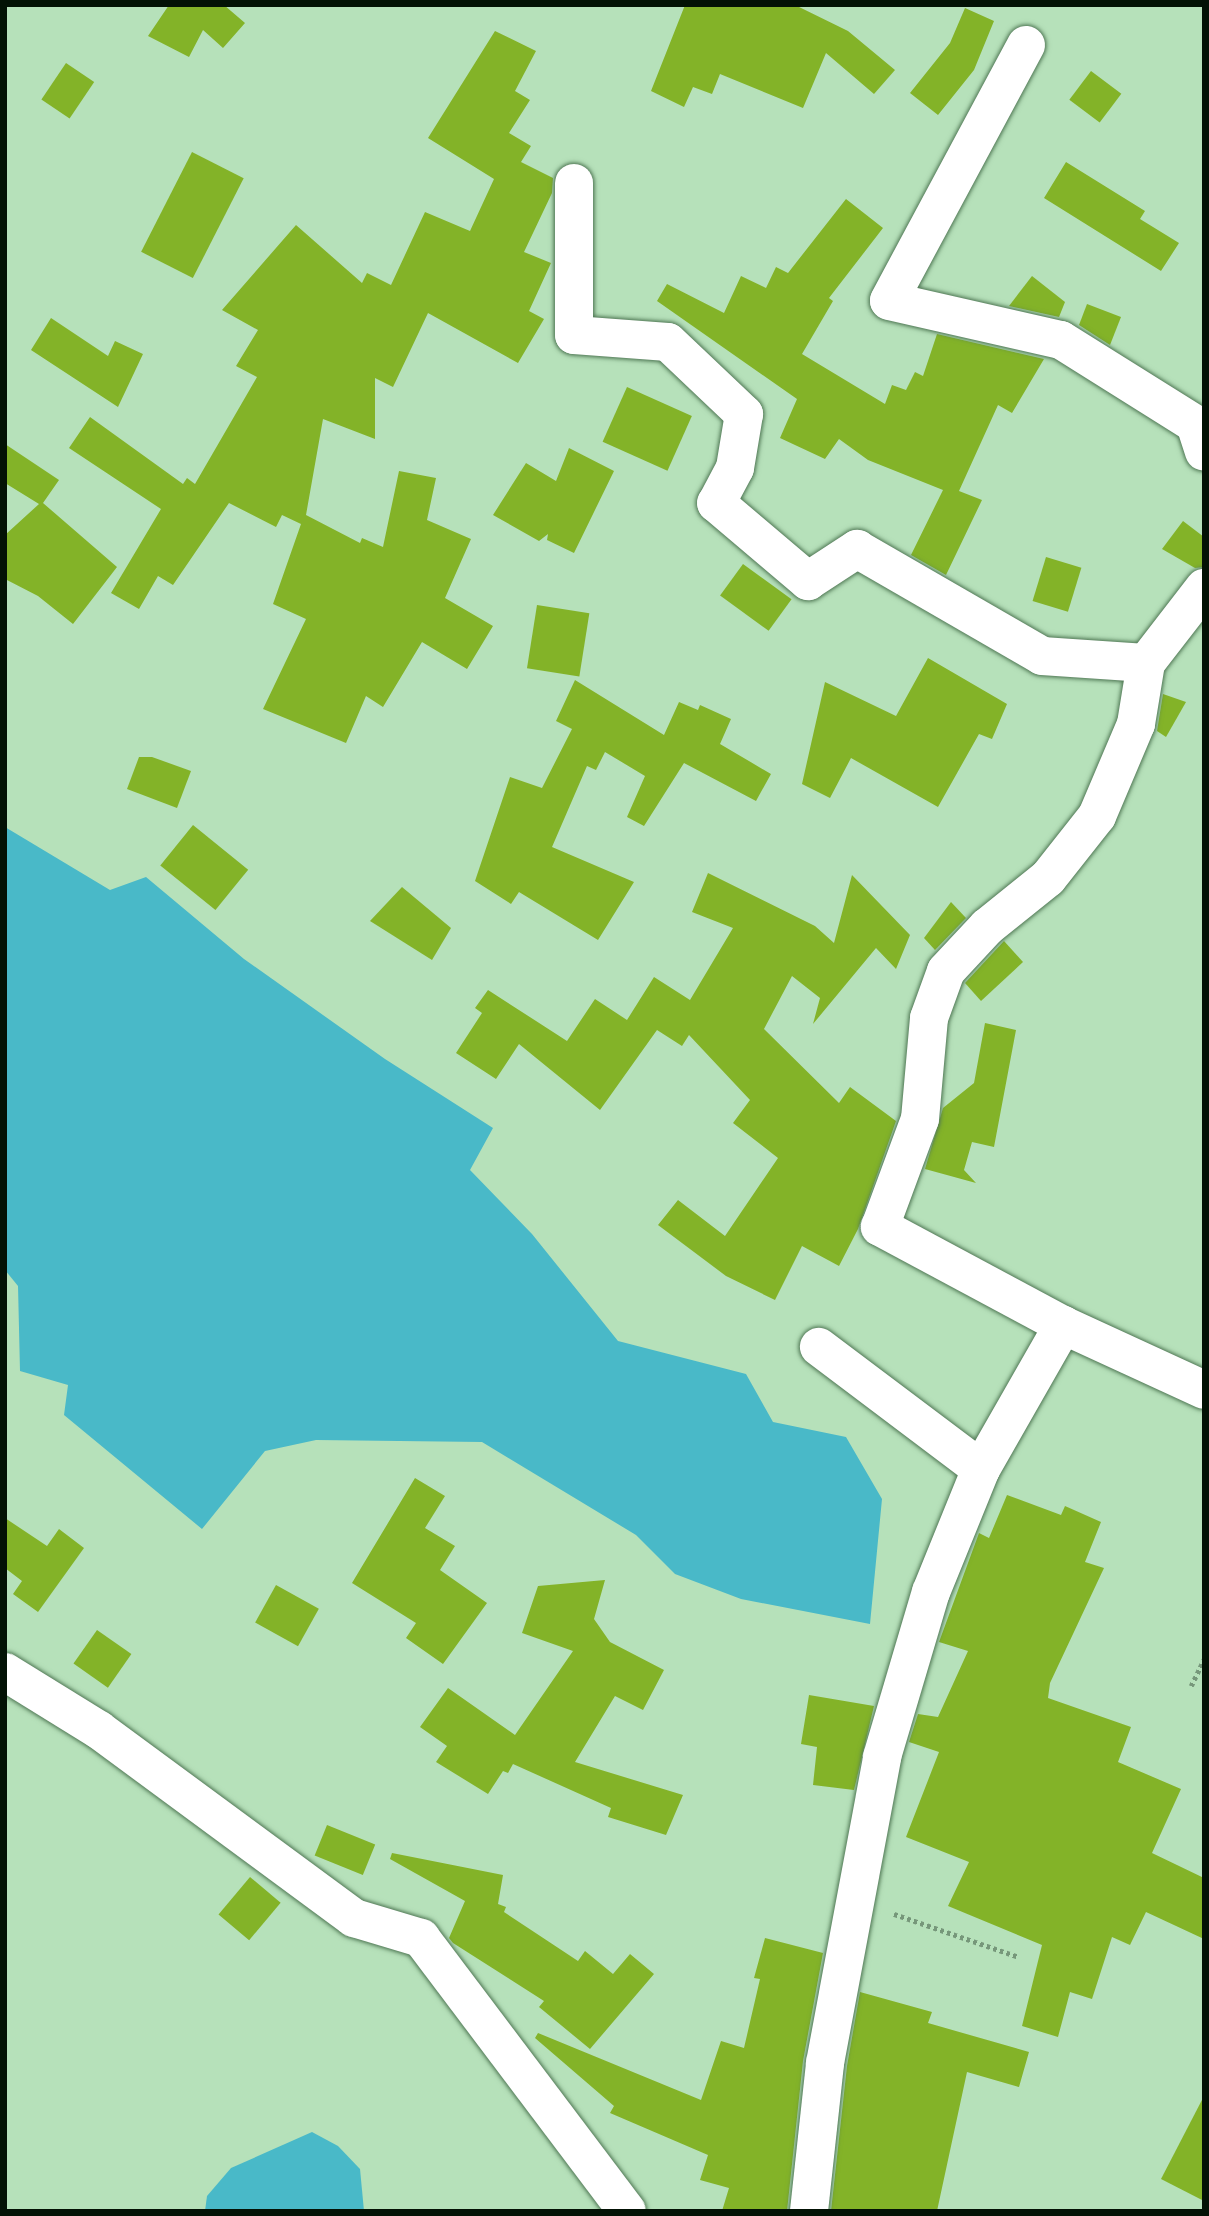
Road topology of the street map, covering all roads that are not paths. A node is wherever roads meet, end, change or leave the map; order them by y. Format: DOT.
graph roads {
  1 [pos="1026,46"];
  2 [pos="574,183"];
  3 [pos="1204,452"];
  4 [pos="1204,588"];
  5 [pos="1146,663"];
  6 [pos="1063,1325"];
  7 [pos="819,1347"];
  8 [pos="1204,1390"];
  9 [pos="981,1469"];
  10 [pos="5,1672"];
  11 [pos="627,2211"];
  12 [pos="809,2211"];
  1 -- 3 [label="street"];
  2 -- 5 [label="street"];
  4 -- 5 [label="street"];
  5 -- 6 [label="street"];
  6 -- 8 [label="street"];
  6 -- 9 [label="street"];
  7 -- 9 [label="street"];
  9 -- 12 [label="street"];
  10 -- 11 [label="street"];
}
